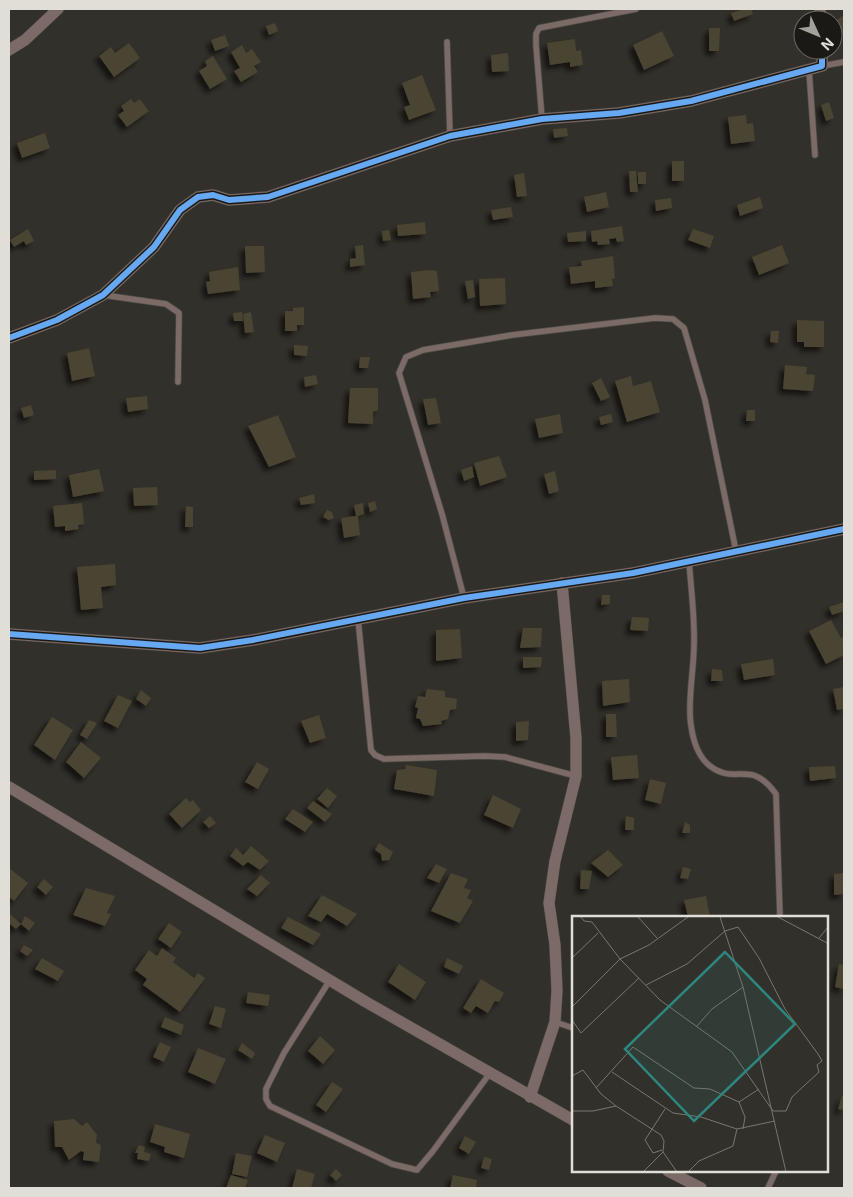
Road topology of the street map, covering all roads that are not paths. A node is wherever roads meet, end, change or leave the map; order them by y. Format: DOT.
graph roads {
  1 [pos="58,9"];
  2 [pos="636,9"];
  3 [pos="446,42"];
  4 [pos="9,50"];
  5 [pos="822,60"];
  6 [pos="844,62"];
  7 [pos="822,66"];
  8 [pos="809,70"];
  9 [pos="542,119"];
  10 [pos="450,136"];
  11 [pos="815,154"];
  12 [pos="102,295"];
  13 [pos="9,338"];
  14 [pos="178,382"];
  15 [pos="844,529"];
  16 [pos="736,550"];
  17 [pos="689,561"];
  18 [pos="562,583"];
  19 [pos="464,598"];
  20 [pos="358,619"];
  21 [pos="9,634"];
  22 [pos="576,776"];
  23 [pos="9,787"];
  24 [pos="780,916"];
  25 [pos="330,980"];
  26 [pos="555,1022"];
  27 [pos="572,1028"];
  28 [pos="490,1073"];
  29 [pos="530,1097"];
  30 [pos="572,1119"];
  31 [pos="670,1172"];
  32 [pos="776,1172"];
  33 [pos="701,1188"];
  34 [pos="768,1188"];
  1 -- 4 [label="street"];
  2 -- 9 [label="lane"];
  3 -- 10 [label="lane"];
  5 -- 7 [label="street"];
  6 -- 7 [label="lane"];
  7 -- 8 [label="street"];
  8 -- 9 [label="street"];
  8 -- 11 [label="lane"];
  9 -- 10 [label="street"];
  10 -- 12 [label="street"];
  12 -- 13 [label="street"];
  12 -- 14 [label="lane"];
  15 -- 16 [label="street"];
  16 -- 17 [label="street"];
  16 -- 19 [label="lane"];
  17 -- 18 [label="street"];
  17 -- 24 [label="lane"];
  18 -- 19 [label="street"];
  18 -- 22 [label="street"];
  19 -- 20 [label="street"];
  20 -- 21 [label="street"];
  20 -- 22 [label="lane"];
  22 -- 26 [label="street"];
  23 -- 25 [label="street"];
  25 -- 28 [label="street"];
  25 -- 28 [label="lane"];
  26 -- 27 [label="lane"];
  26 -- 29 [label="street"];
  28 -- 29 [label="street"];
  29 -- 30 [label="street"];
  31 -- 33 [label="street"];
  32 -- 34 [label="lane"];
}
